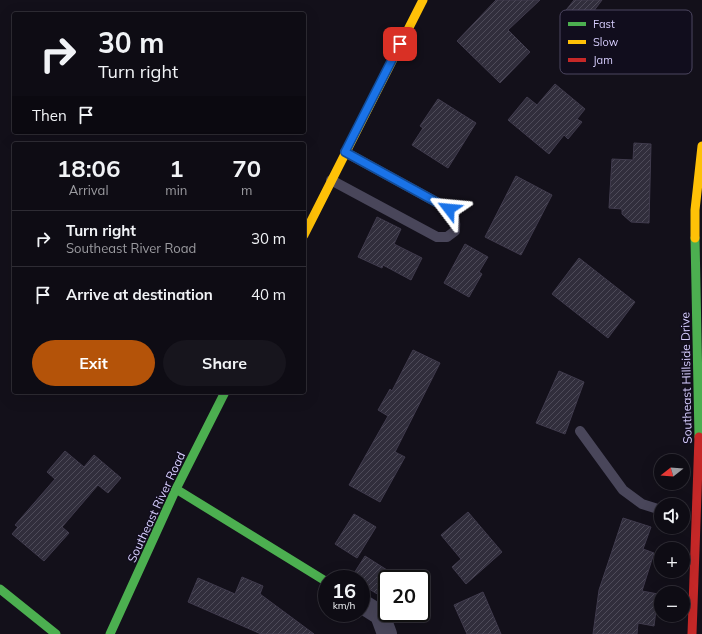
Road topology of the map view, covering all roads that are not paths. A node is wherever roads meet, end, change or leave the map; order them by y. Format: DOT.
graph roads {
  1 [pos="423,0"];
  2 [pos="702,146"];
  3 [pos="345,152"];
  4 [pos="332,180"];
  5 [pos="306,231"];
  6 [pos="224,394"];
  7 [pos="580,431"];
  8 [pos="176,490"];
  9 [pos="654,508"];
  10 [pos="690,515"];
  11 [pos="697,516"];
  12 [pos="318,577"];
  13 [pos="0,589"];
  14 [pos="370,609"];
  15 [pos="56,634"];
  16 [pos="110,634"];
  17 [pos="387,634"];
  18 [pos="692,634"];
  1 -- 3 [label="street"];
  2 -- 11 [label="street, Southeast Hillside Drive"];
  3 -- 4 [label="street"];
  3 -- 4 [label="lane"];
  4 -- 5 [label="street"];
  6 -- 8 [label="street, Southeast River Road"];
  7 -- 9 [label="lane"];
  8 -- 12 [label="street"];
  8 -- 16 [label="street, Southeast River Road"];
  10 -- 11 [label="lane"];
  11 -- 18 [label="street, Southeast Hillside Drive"];
  13 -- 15 [label="street"];
  14 -- 17 [label="street"];
}
